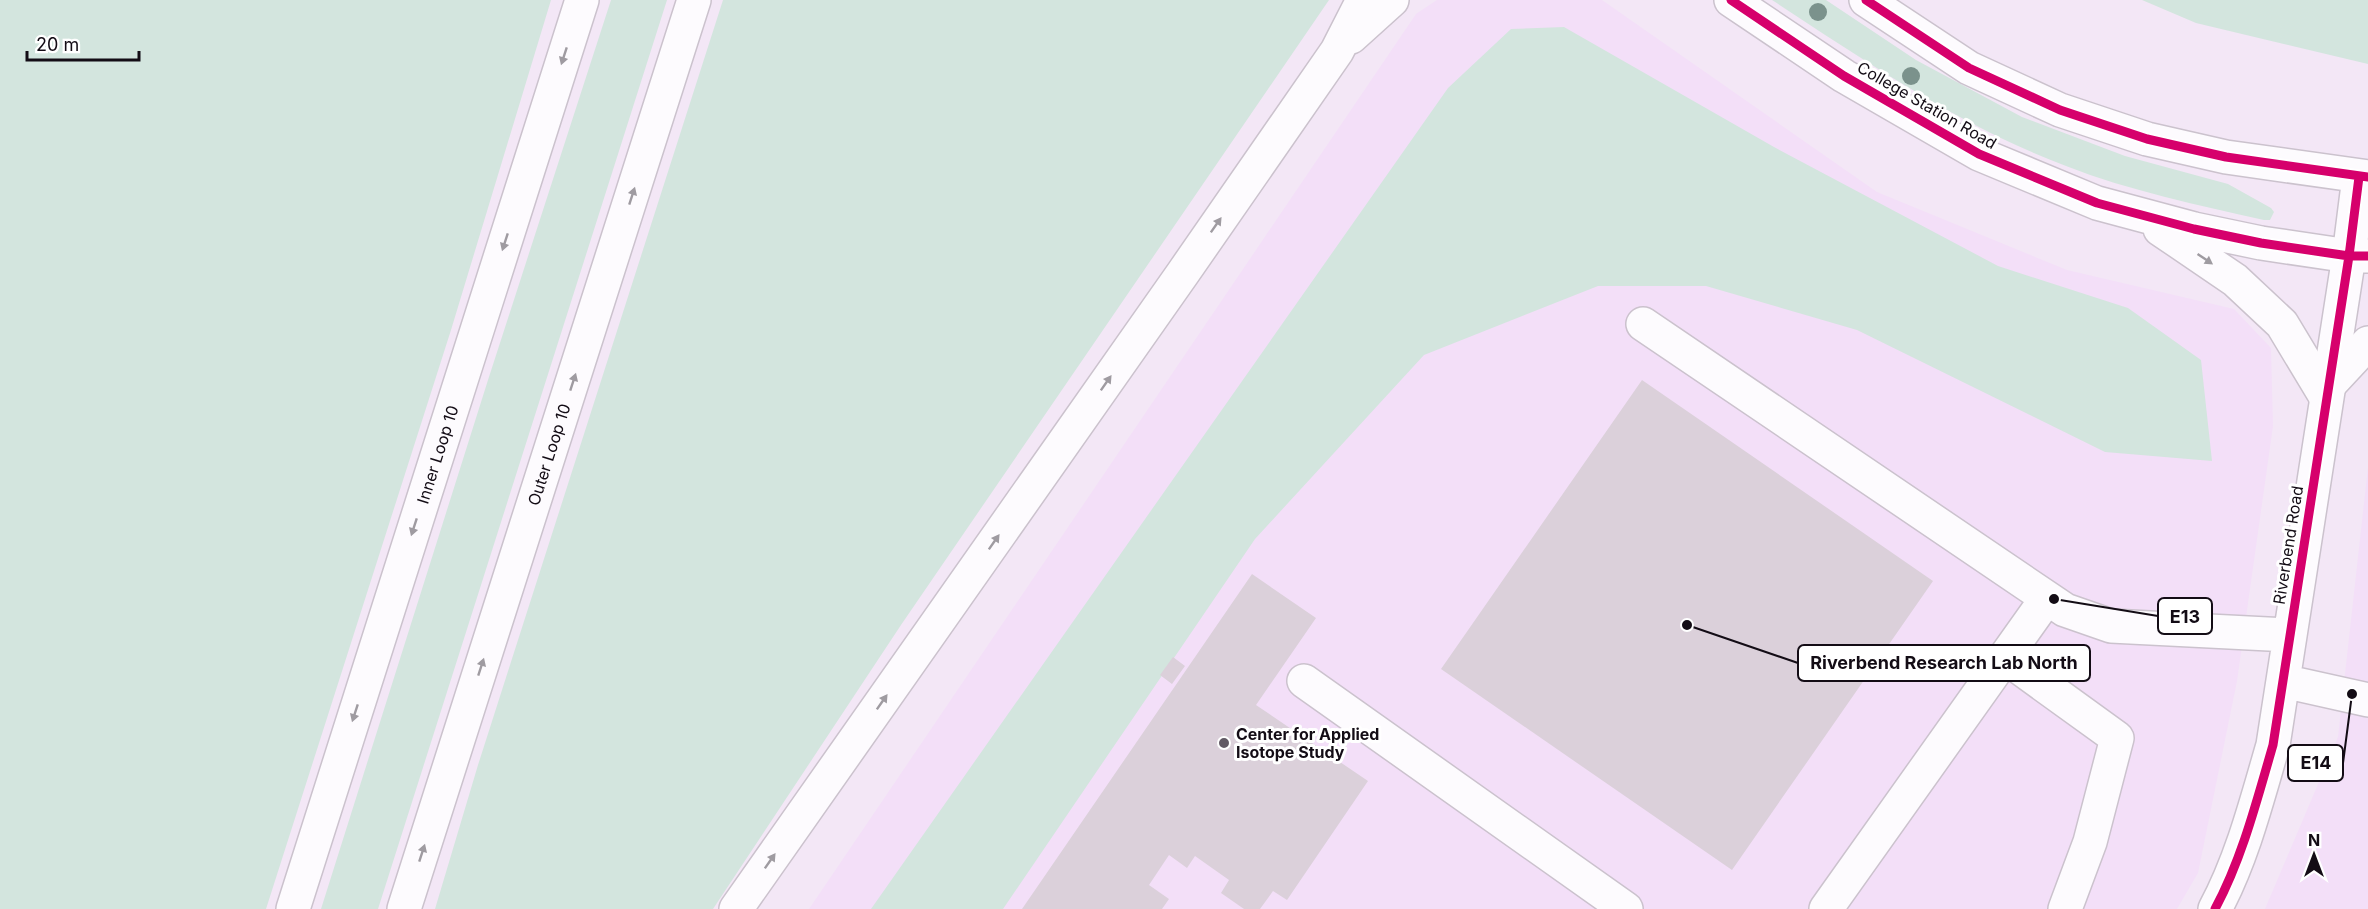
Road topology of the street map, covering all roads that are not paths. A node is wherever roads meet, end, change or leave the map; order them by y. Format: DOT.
graph roads {
  1 [pos="582,0"];
  2 [pos="694,0"];
  3 [pos="1363,0"];
  4 [pos="1392,0"];
  5 [pos="1731,0"];
  6 [pos="1866,0"];
  7 [pos="1337,51"];
  8 [pos="2364,177"];
  9 [pos="2139,214"];
  10 [pos="2359,256"];
  11 [pos="1643,324"];
  12 [pos="2368,343"];
  13 [pos="2327,391"];
  14 [pos="2047,598"];
  15 [pos="2289,635"];
  16 [pos="2005,657"];
  17 [pos="1304,681"];
  18 [pos="2283,681"];
  19 [pos="2368,700"];
  20 [pos="293,909"];
  21 [pos="404,909"];
  22 [pos="736,909"];
  23 [pos="1626,909"];
  24 [pos="1826,909"];
  25 [pos="2065,909"];
  26 [pos="2215,909"];
  1 -- 20 [label="main road, Inner Loop 10, one-way"];
  21 -- 2 [label="main road, Outer Loop 10, one-way"];
  3 -- 7 [label="main road"];
  4 -- 7 [label="main road"];
  5 -- 9 [label="main road, College Station Road"];
  6 -- 8 [label="main road"];
  22 -- 7 [label="main road, one-way"];
  8 -- 10 [label="main road, Riverbend Road"];
  9 -- 10 [label="main road, College Station Road"];
  9 -- 13 [label="main road, one-way"];
  10 -- 13 [label="main road, Riverbend Road"];
  11 -- 14 [label="main road"];
  12 -- 13 [label="main road"];
  13 -- 15 [label="main road, Riverbend Road"];
  14 -- 15 [label="main road"];
  14 -- 16 [label="main road"];
  15 -- 18 [label="main road, Riverbend Road"];
  16 -- 24 [label="main road"];
  16 -- 25 [label="main road"];
  17 -- 23 [label="main road"];
  18 -- 19 [label="main road"];
  18 -- 26 [label="main road, Riverbend Road"];
}
